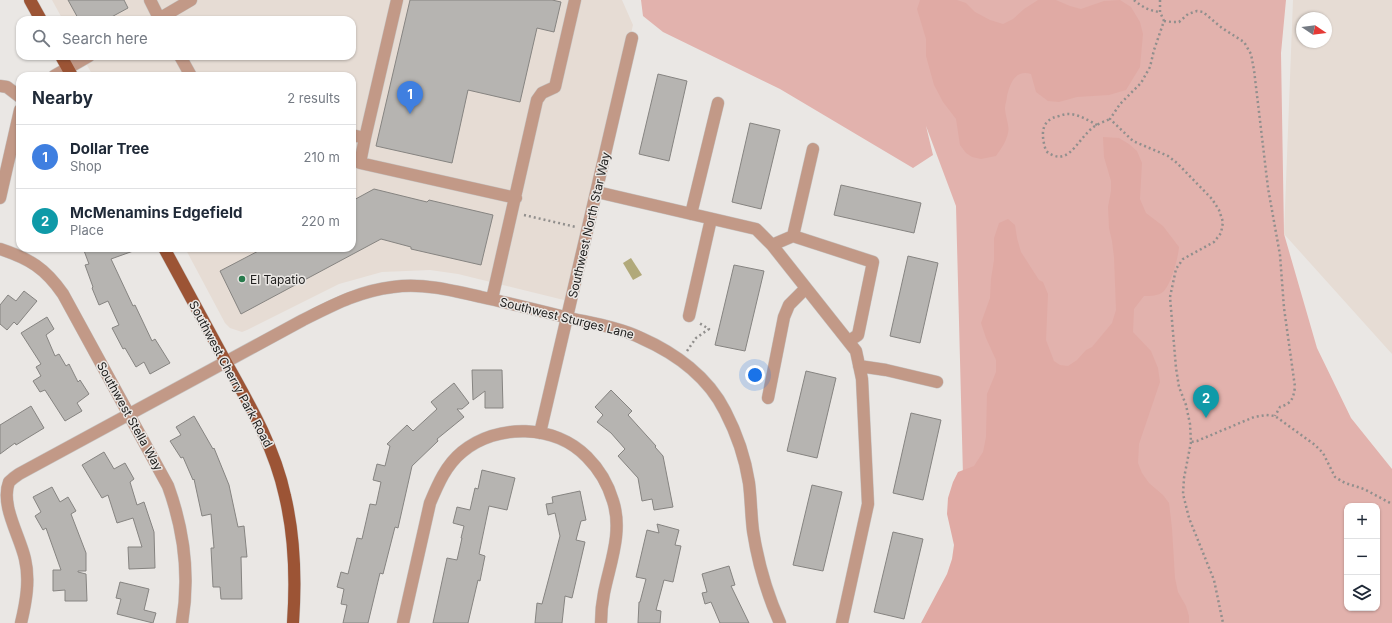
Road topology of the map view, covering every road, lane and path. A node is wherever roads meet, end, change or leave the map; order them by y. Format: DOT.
graph roads {
  1 [pos="30,0"];
  2 [pos="150,0"];
  3 [pos="190,0"];
  4 [pos="397,0"];
  5 [pos="575,0"];
  6 [pos="1134,0"];
  7 [pos="1160,0"];
  8 [pos="1160,12"];
  9 [pos="39,16"];
  10 [pos="157,16"];
  11 [pos="165,16"];
  12 [pos="1164,21"];
  13 [pos="632,38"];
  14 [pos="64,60"];
  15 [pos="84,60"];
  16 [pos="182,60"];
  17 [pos="70,72"];
  18 [pos="189,72"];
  19 [pos="0,86"];
  20 [pos="16,94"];
  21 [pos="718,103"];
  22 [pos="1110,119"];
  23 [pos="1097,125"];
  24 [pos="16,128"];
  25 [pos="356,136"];
  26 [pos="365,138"];
  27 [pos="813,149"];
  28 [pos="596,192"];
  29 [pos="0,198"];
  30 [pos="516,198"];
  31 [pos="512,213"];
  32 [pos="691,214"];
  33 [pos="711,219"];
  34 [pos="588,229"];
  35 [pos="793,236"];
  36 [pos="772,245"];
  37 [pos="0,249"];
  38 [pos="166,252"];
  39 [pos="806,288"];
  40 [pos="492,299"];
  41 [pos="689,316"];
  42 [pos="567,317"];
  43 [pos="849,341"];
  44 [pos="680,360"];
  45 [pos="226,362"];
  46 [pos="859,366"];
  47 [pos="937,382"];
  48 [pos="768,398"];
  49 [pos="128,414"];
  50 [pos="1275,416"];
  51 [pos="540,433"];
  52 [pos="1191,442"];
  53 [pos="1392,504"];
  54 [pos="21,623"];
  55 [pos="182,623"];
  56 [pos="293,623"];
  57 [pos="403,623"];
  58 [pos="601,623"];
  59 [pos="780,623"];
  60 [pos="842,623"];
  61 [pos="1223,623"];
  1 -- 9 [label="main road"];
  2 -- 10 [label="street"];
  3 -- 11 [label="street"];
  4 -- 26 [label="street"];
  5 -- 30 [label="street"];
  6 -- 8 [label="path"];
  7 -- 8 [label="path"];
  8 -- 12 [label="path"];
  12 -- 22 [label="path"];
  12 -- 50 [label="path"];
  13 -- 28 [label="street, Southwest North Star Way"];
  14 -- 17 [label="main road"];
  15 -- 17 [label="street"];
  16 -- 18 [label="street"];
  19 -- 20 [label="street"];
  21 -- 32 [label="street"];
  22 -- 23 [label="path"];
  22 -- 52 [label="path"];
  23 -- 23 [label="path"];
  24 -- 29 [label="street"];
  25 -- 26 [label="street"];
  26 -- 30 [label="street"];
  27 -- 35 [label="street"];
  28 -- 32 [label="street"];
  28 -- 34 [label="street, Southwest North Star Way"];
  30 -- 31 [label="street"];
  31 -- 34 [label="path"];
  31 -- 40 [label="street"];
  32 -- 33 [label="street"];
  33 -- 36 [label="street"];
  33 -- 41 [label="street"];
  34 -- 42 [label="street, Southwest North Star Way"];
  35 -- 36 [label="street"];
  35 -- 43 [label="street"];
  36 -- 39 [label="street"];
  37 -- 49 [label="street, Southwest Stella Way"];
  38 -- 45 [label="main road, Southwest Cherry Park Road"];
  39 -- 43 [label="street"];
  39 -- 48 [label="street"];
  40 -- 42 [label="street, Southwest Sturges Lane"];
  40 -- 45 [label="street, Southwest Sturges Lane"];
  41 -- 44 [label="path"];
  42 -- 44 [label="street, Southwest Sturges Lane"];
  42 -- 51 [label="street, Southwest North Star Way"];
  43 -- 46 [label="street"];
  44 -- 59 [label="street, Southwest Sturges Lane"];
  45 -- 49 [label="street, Southwest Sturges Lane"];
  45 -- 56 [label="main road, Southwest Cherry Park Road"];
  46 -- 47 [label="street"];
  46 -- 60 [label="street"];
  49 -- 54 [label="street, Southwest Sturges Lane"];
  49 -- 55 [label="street, Southwest Stella Way"];
  50 -- 52 [label="path"];
  50 -- 53 [label="path"];
  51 -- 57 [label="street"];
  51 -- 58 [label="street"];
  52 -- 61 [label="path"];
}
